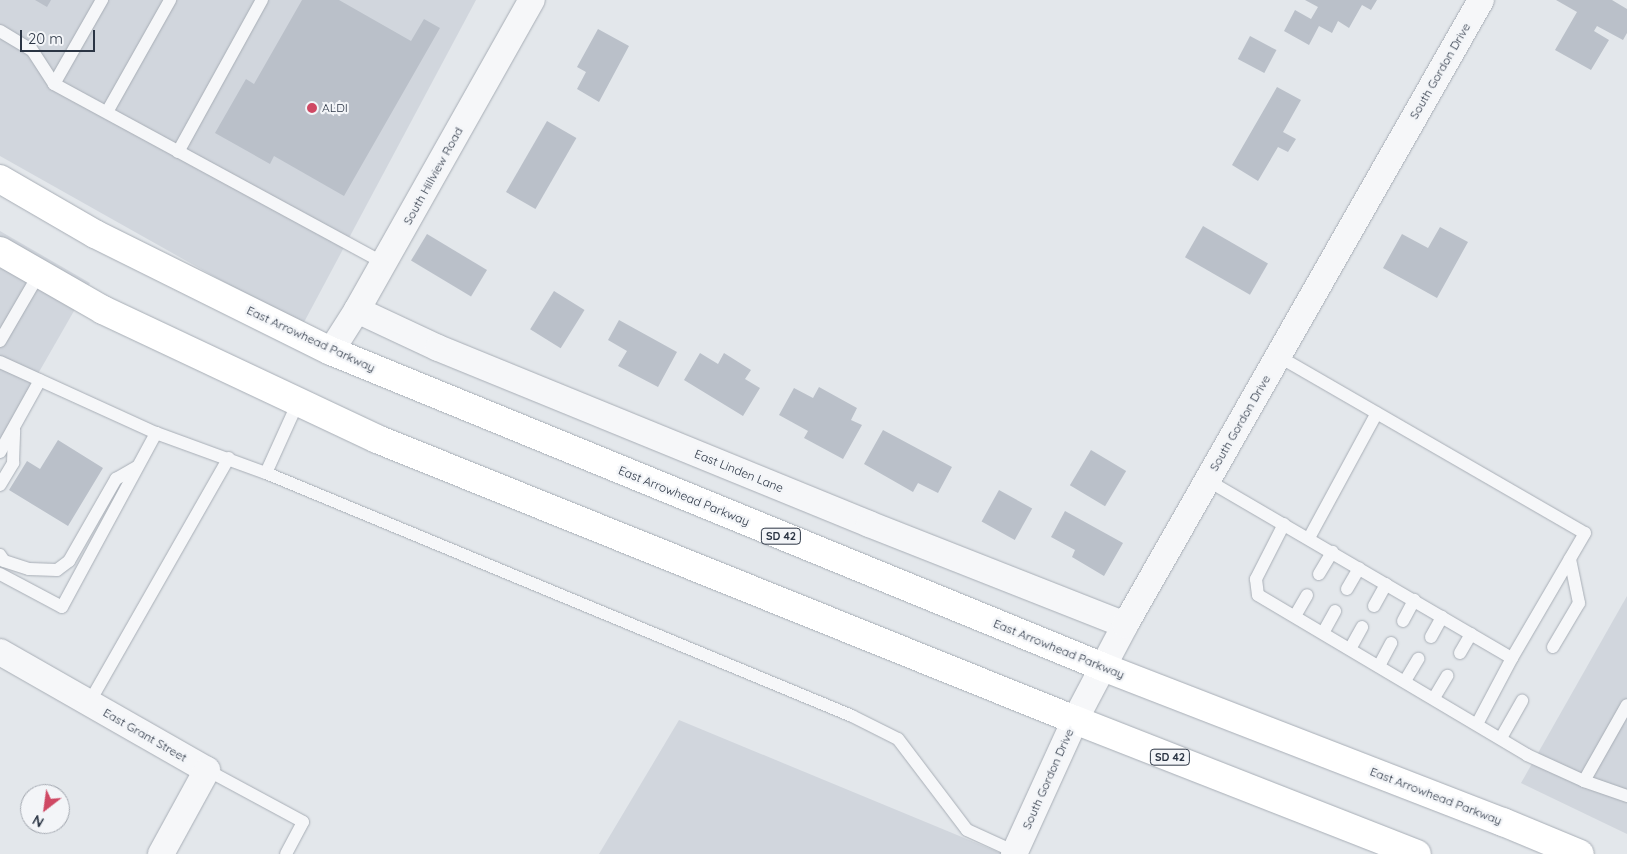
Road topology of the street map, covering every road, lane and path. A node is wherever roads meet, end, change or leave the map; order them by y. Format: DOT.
graph roads {
  1 [pos="102,0"];
  2 [pos="170,0"];
  3 [pos="262,0"];
  4 [pos="532,0"];
  5 [pos="1481,0"];
  6 [pos="0,31"];
  7 [pos="54,84"];
  8 [pos="107,112"];
  9 [pos="178,152"];
  10 [pos="0,179"];
  11 [pos="0,251"];
  12 [pos="384,263"];
  13 [pos="39,274"];
  14 [pos="357,310"];
  15 [pos="0,341"];
  16 [pos="332,350"];
  17 [pos="1278,356"];
  18 [pos="0,362"];
  19 [pos="40,380"];
  20 [pos="298,402"];
  21 [pos="1377,413"];
  22 [pos="14,427"];
  23 [pos="156,433"];
  24 [pos="0,452"];
  25 [pos="229,458"];
  26 [pos="138,466"];
  27 [pos="266,473"];
  28 [pos="1207,480"];
  29 [pos="0,485"];
  30 [pos="1284,524"];
  31 [pos="1308,538"];
  32 [pos="1332,552"];
  33 [pos="0,555"];
  34 [pos="1570,558"];
  35 [pos="1359,568"];
  36 [pos="0,574"];
  37 [pos="1319,574"];
  38 [pos="1386,584"];
  39 [pos="1347,589"];
  40 [pos="1307,595"];
  41 [pos="1414,600"];
  42 [pos="1374,606"];
  43 [pos="1335,611"];
  44 [pos="1295,616"];
  45 [pos="1442,617"];
  46 [pos="1403,621"];
  47 [pos="1125,625"];
  48 [pos="1362,627"];
  49 [pos="1323,633"];
  50 [pos="1472,634"];
  51 [pos="1431,637"];
  52 [pos="1391,643"];
  53 [pos="1554,647"];
  54 [pos="1350,649"];
  55 [pos="0,652"];
  56 [pos="1460,653"];
  57 [pos="1512,658"];
  58 [pos="1418,659"];
  59 [pos="1379,666"];
  60 [pos="1103,667"];
  61 [pos="1447,676"];
  62 [pos="1405,681"];
  63 [pos="1434,698"];
  64 [pos="1522,701"];
  65 [pos="89,703"];
  66 [pos="1627,705"];
  67 [pos="1075,720"];
  68 [pos="1477,724"];
  69 [pos="1501,738"];
  70 [pos="206,770"];
  71 [pos="1584,781"];
  72 [pos="1627,796"];
  73 [pos="161,854"];
  74 [pos="286,854"];
  75 [pos="1016,854"];
  76 [pos="1417,854"];
  77 [pos="1580,854"];
  1 -- 7 [label="lane"];
  2 -- 8 [label="lane"];
  3 -- 9 [label="lane"];
  4 -- 12 [label="street, South Hillview Road"];
  5 -- 17 [label="street, South Gordon Drive"];
  6 -- 7 [label="lane"];
  7 -- 8 [label="lane"];
  8 -- 9 [label="lane"];
  9 -- 12 [label="lane"];
  10 -- 16 [label="main road, East Arrowhead Parkway / SD 42"];
  11 -- 13 [label="main road, SD 42"];
  12 -- 14 [label="street, South Hillview Road"];
  13 -- 15 [label="lane"];
  13 -- 20 [label="main road, SD 42"];
  14 -- 16 [label="street, South Hillview Road"];
  14 -- 47 [label="street, East Linden Lane"];
  16 -- 60 [label="main road, East Arrowhead Parkway / SD 42"];
  17 -- 21 [label="lane"];
  17 -- 28 [label="street, South Gordon Drive"];
  18 -- 19 [label="lane"];
  19 -- 22 [label="lane"];
  19 -- 23 [label="lane"];
  20 -- 27 [label="lane"];
  20 -- 67 [label="main road, SD 42"];
  21 -- 31 [label="lane"];
  21 -- 34 [label="lane"];
  22 -- 24 [label="lane"];
  22 -- 29 [label="lane"];
  23 -- 25 [label="lane"];
  23 -- 26 [label="lane"];
  25 -- 27 [label="lane"];
  25 -- 65 [label="lane"];
  26 -- 33 [label="lane"];
  26 -- 36 [label="lane"];
  27 -- 75 [label="lane"];
  28 -- 30 [label="lane"];
  28 -- 47 [label="street, South Gordon Drive"];
  30 -- 31 [label="lane"];
  30 -- 44 [label="lane"];
  31 -- 32 [label="lane"];
  32 -- 35 [label="lane"];
  32 -- 37 [label="lane"];
  34 -- 53 [label="lane"];
  34 -- 57 [label="lane"];
  35 -- 38 [label="lane"];
  35 -- 39 [label="lane"];
  38 -- 41 [label="lane"];
  38 -- 42 [label="lane"];
  40 -- 44 [label="lane"];
  41 -- 45 [label="lane"];
  41 -- 46 [label="lane"];
  43 -- 49 [label="lane"];
  44 -- 49 [label="lane"];
  45 -- 50 [label="lane"];
  45 -- 51 [label="lane"];
  47 -- 60 [label="street, South Gordon Drive"];
  48 -- 54 [label="lane"];
  49 -- 54 [label="lane"];
  50 -- 56 [label="lane"];
  50 -- 57 [label="lane"];
  52 -- 59 [label="lane"];
  54 -- 59 [label="lane"];
  55 -- 65 [label="street, East Grant Street"];
  57 -- 68 [label="lane"];
  58 -- 62 [label="lane"];
  59 -- 62 [label="lane"];
  60 -- 67 [label="street, South Gordon Drive"];
  60 -- 77 [label="main road, East Arrowhead Parkway / SD 42"];
  61 -- 63 [label="lane"];
  62 -- 63 [label="lane"];
  63 -- 68 [label="lane"];
  64 -- 69 [label="lane"];
  65 -- 70 [label="street, East Grant Street"];
  66 -- 71 [label="lane"];
  67 -- 75 [label="street, South Gordon Drive"];
  67 -- 76 [label="main road, SD 42"];
  68 -- 69 [label="lane"];
  69 -- 71 [label="lane"];
  70 -- 73 [label="street"];
  70 -- 74 [label="lane"];
  71 -- 72 [label="lane"];
}
